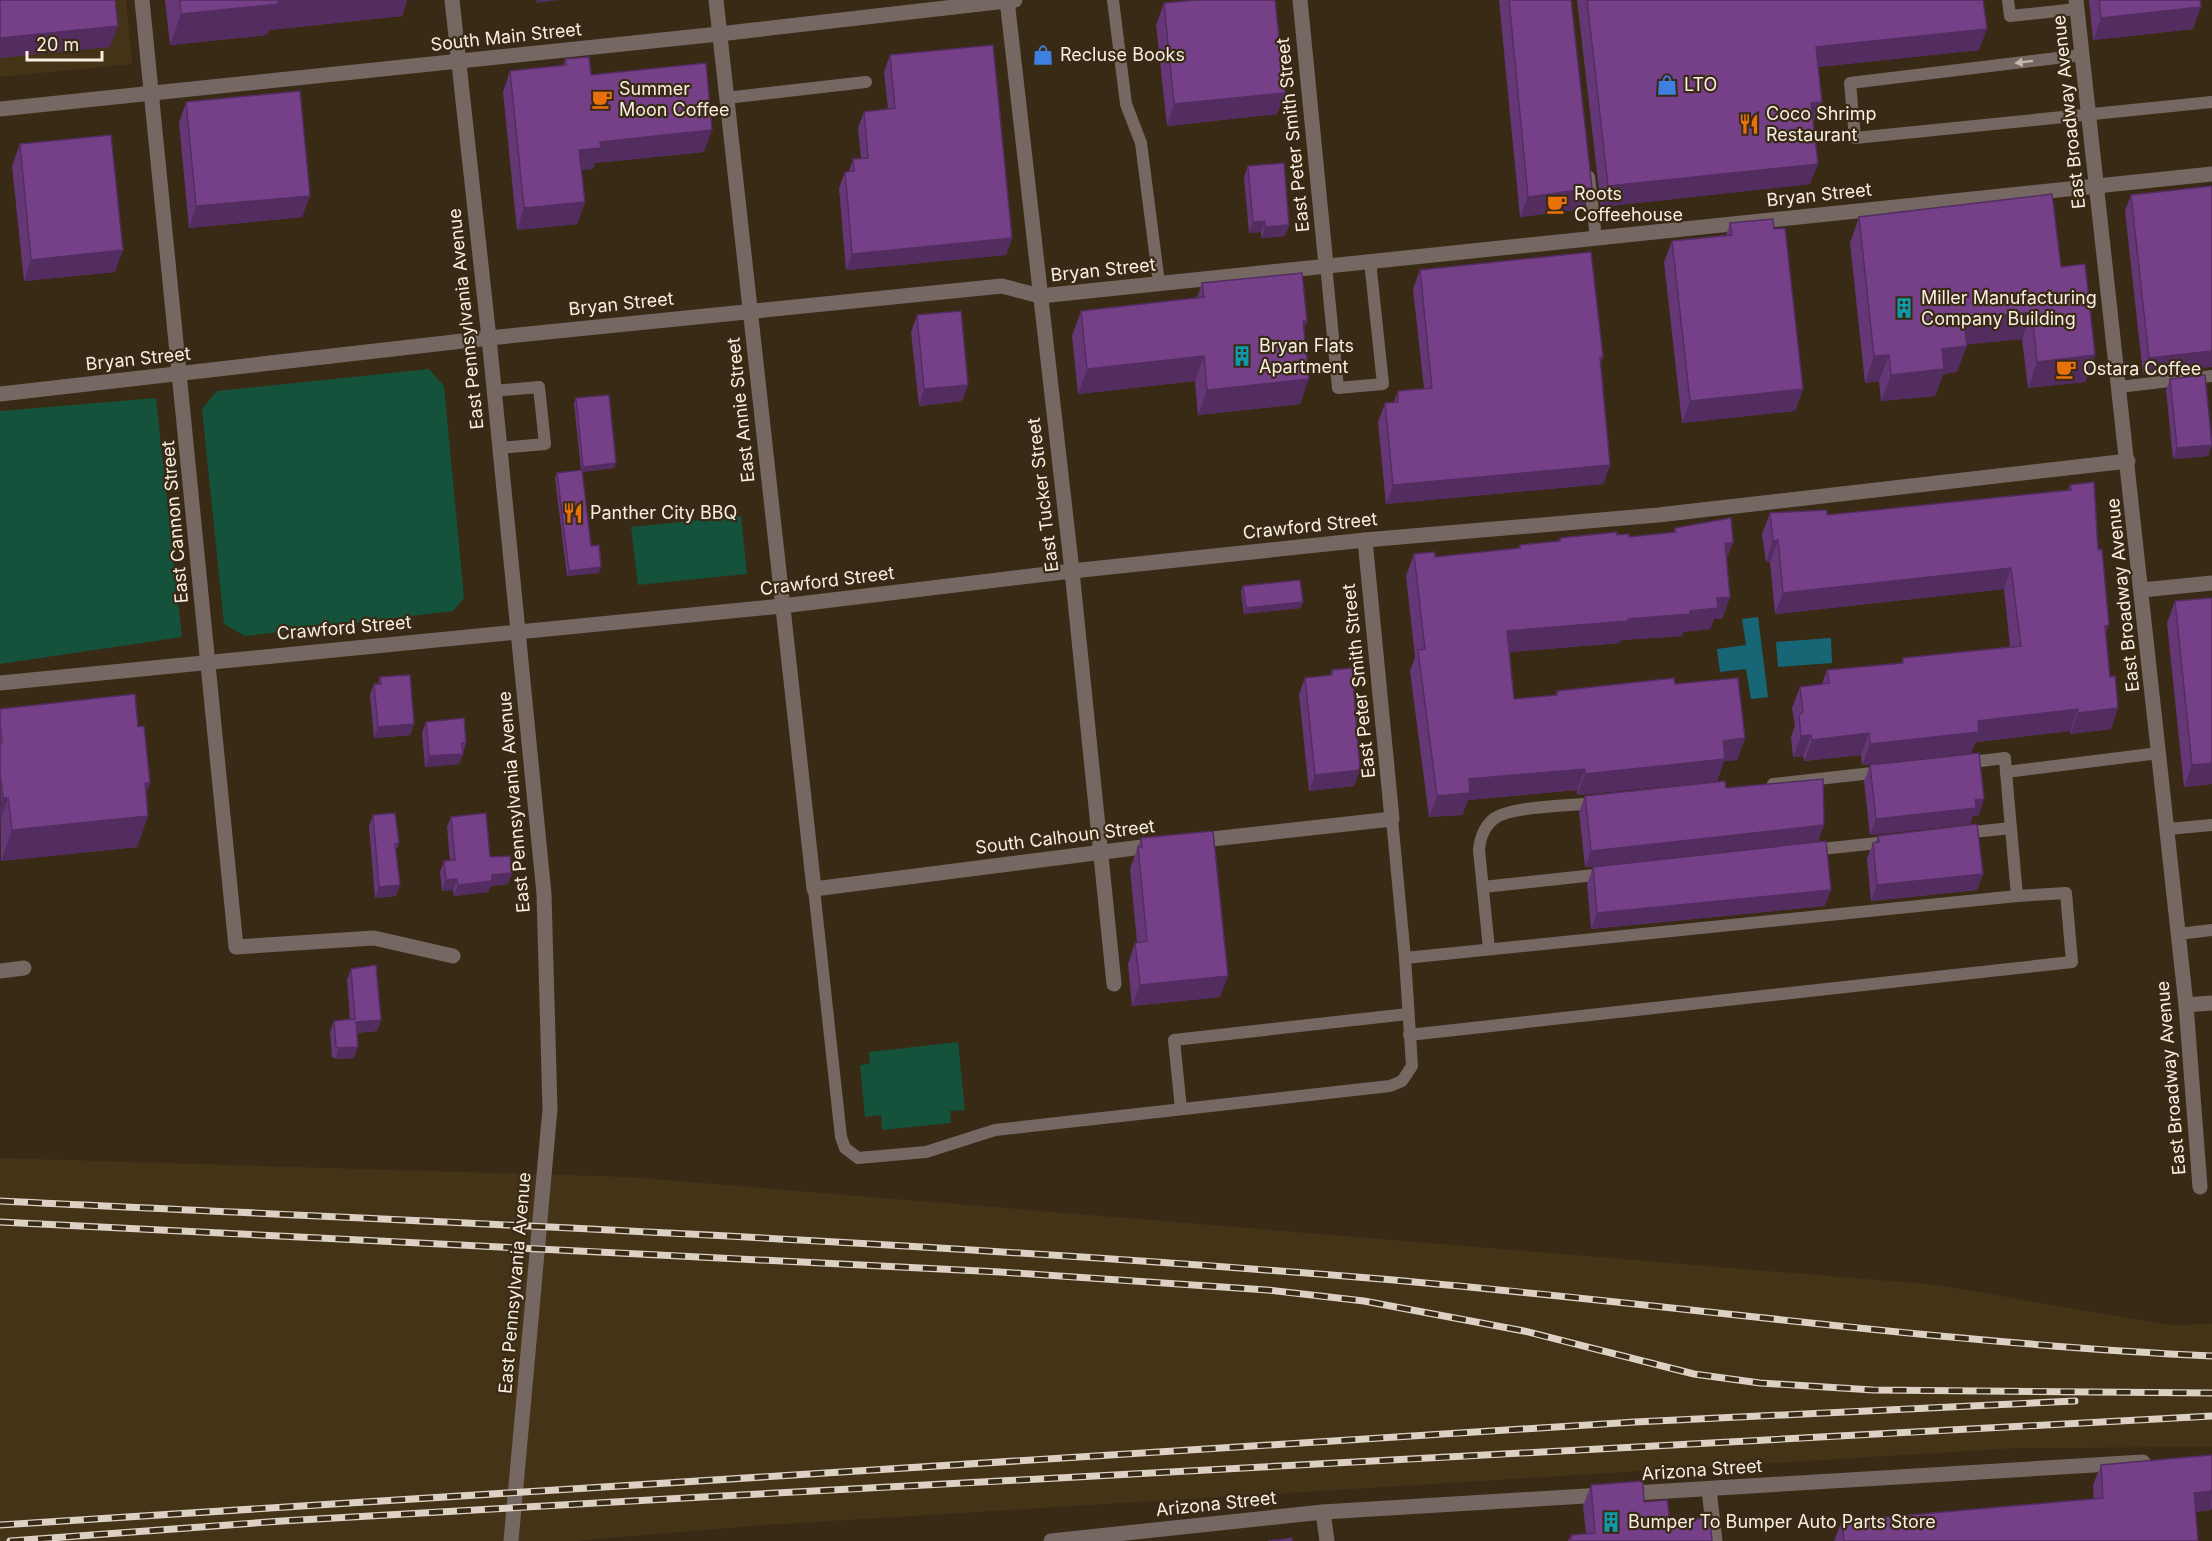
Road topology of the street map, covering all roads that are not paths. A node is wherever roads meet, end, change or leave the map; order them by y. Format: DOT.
graph roads {
  1 [pos="142,0"];
  2 [pos="452,0"];
  3 [pos="716,0"];
  4 [pos="1010,0"];
  5 [pos="1113,0"];
  6 [pos="1300,0"];
  7 [pos="2008,0"];
  8 [pos="2077,5"];
  9 [pos="719,34"];
  10 [pos="2082,55"];
  11 [pos="459,61"];
  12 [pos="866,82"];
  13 [pos="153,93"];
  14 [pos="726,98"];
  15 [pos="2212,102"];
  16 [pos="0,109"];
  17 [pos="2088,114"];
  18 [pos="1588,169"];
  19 [pos="2212,174"];
  20 [pos="2097,186"];
  21 [pos="1596,238"];
  22 [pos="1370,261"];
  23 [pos="1326,266"];
  24 [pos="1160,283"];
  25 [pos="1040,296"];
  26 [pos="750,310"];
  27 [pos="489,338"];
  28 [pos="180,375"];
  29 [pos="2212,376"];
  30 [pos="2119,387"];
  31 [pos="494,392"];
  32 [pos="0,394"];
  33 [pos="499,448"];
  34 [pos="2127,461"];
  35 [pos="1365,540"];
  36 [pos="1072,571"];
  37 [pos="2212,583"];
  38 [pos="2142,590"];
  39 [pos="783,606"];
  40 [pos="517,631"];
  41 [pos="208,661"];
  42 [pos="0,683"];
  43 [pos="2159,753"];
  44 [pos="1946,765"];
  45 [pos="1898,770"];
  46 [pos="2006,772"];
  47 [pos="1755,786"];
  48 [pos="1613,801"];
  49 [pos="1392,819"];
  50 [pos="2212,825"];
  51 [pos="2011,828"];
  52 [pos="2168,830"];
  53 [pos="1952,835"];
  54 [pos="1905,840"];
  55 [pos="1100,852"];
  56 [pos="1800,852"];
  57 [pos="1612,873"];
  58 [pos="1483,887"];
  59 [pos="814,889"];
  60 [pos="2017,896"];
  61 [pos="2212,930"];
  62 [pos="2178,934"];
  63 [pos="1489,949"];
  64 [pos="453,956"];
  65 [pos="1405,958"];
  66 [pos="24,968"];
  67 [pos="0,971"];
  68 [pos="1114,984"];
  69 [pos="2212,1003"];
  70 [pos="2186,1005"];
  71 [pos="1408,1014"];
  72 [pos="1410,1035"];
  73 [pos="1181,1109"];
  74 [pos="2200,1187"];
  75 [pos="2154,1461"];
  76 [pos="1709,1490"];
  77 [pos="1323,1512"];
  78 [pos="511,1541"];
  79 [pos="1051,1541"];
  80 [pos="1327,1541"];
  81 [pos="1715,1541"];
  1 -- 13 [label="street, East Cannon Street"];
  2 -- 11 [label="street, East Pennsylvania Avenue"];
  3 -- 9 [label="street, East Annie Street"];
  4 -- 9 [label="street, South Main Street"];
  4 -- 25 [label="street, East Tucker Street"];
  5 -- 24 [label="lane"];
  6 -- 23 [label="street, East Peter Smith Street"];
  7 -- 8 [label="lane"];
  8 -- 10 [label="street, East Broadway Avenue"];
  9 -- 11 [label="street, South Main Street"];
  9 -- 14 [label="street, East Annie Street"];
  10 -- 17 [label="street, East Broadway Avenue"];
  10 -- 17 [label="lane, one-way"];
  11 -- 13 [label="street, South Main Street"];
  11 -- 27 [label="street, East Pennsylvania Avenue"];
  12 -- 14 [label="lane"];
  13 -- 16 [label="street, South Main Street"];
  13 -- 28 [label="street, East Cannon Street"];
  14 -- 26 [label="street, East Annie Street"];
  15 -- 17 [label="lane"];
  17 -- 20 [label="street, East Broadway Avenue"];
  18 -- 21 [label="lane"];
  19 -- 20 [label="street, Bryan Street"];
  20 -- 21 [label="street, Bryan Street"];
  20 -- 30 [label="street, East Broadway Avenue"];
  21 -- 22 [label="street, Bryan Street"];
  22 -- 23 [label="street, Bryan Street"];
  22 -- 23 [label="lane"];
  23 -- 24 [label="street, Bryan Street"];
  24 -- 25 [label="street, Bryan Street"];
  25 -- 26 [label="street, Bryan Street"];
  25 -- 36 [label="street, East Tucker Street"];
  26 -- 27 [label="street, Bryan Street"];
  26 -- 39 [label="street, East Annie Street"];
  27 -- 28 [label="street, Bryan Street"];
  27 -- 31 [label="street, East Pennsylvania Avenue"];
  28 -- 32 [label="street, Bryan Street"];
  28 -- 41 [label="street, East Cannon Street"];
  29 -- 30 [label="lane"];
  30 -- 34 [label="street, East Broadway Avenue"];
  31 -- 33 [label="street, East Pennsylvania Avenue"];
  31 -- 33 [label="lane"];
  33 -- 40 [label="street, East Pennsylvania Avenue"];
  34 -- 35 [label="street, Crawford Street"];
  34 -- 38 [label="street, East Broadway Avenue"];
  35 -- 36 [label="street, Crawford Street"];
  35 -- 49 [label="street, East Peter Smith Street"];
  36 -- 39 [label="street, Crawford Street"];
  36 -- 55 [label="street, East Tucker Street"];
  37 -- 38 [label="street"];
  38 -- 43 [label="street, East Broadway Avenue"];
  39 -- 40 [label="street, Crawford Street"];
  39 -- 59 [label="street, East Annie Street"];
  40 -- 41 [label="street, Crawford Street"];
  40 -- 78 [label="street, East Pennsylvania Avenue"];
  41 -- 42 [label="street, Crawford Street"];
  41 -- 64 [label="street, East Cannon Street"];
  43 -- 46 [label="lane"];
  43 -- 52 [label="street, East Broadway Avenue"];
  44 -- 46 [label="lane"];
  45 -- 47 [label="lane"];
  46 -- 51 [label="lane"];
  48 -- 58 [label="lane"];
  49 -- 55 [label="street, South Calhoun Street"];
  49 -- 65 [label="lane"];
  50 -- 52 [label="lane"];
  51 -- 53 [label="lane"];
  51 -- 60 [label="lane"];
  52 -- 62 [label="street, East Broadway Avenue"];
  54 -- 56 [label="lane"];
  55 -- 59 [label="street, South Calhoun Street"];
  55 -- 68 [label="street, East Tucker Street"];
  57 -- 58 [label="lane"];
  58 -- 63 [label="lane"];
  59 -- 73 [label="lane"];
  60 -- 63 [label="lane"];
  60 -- 72 [label="lane"];
  61 -- 62 [label="lane"];
  62 -- 70 [label="street, East Broadway Avenue"];
  63 -- 65 [label="lane"];
  65 -- 71 [label="lane"];
  66 -- 67 [label="street"];
  69 -- 70 [label="street"];
  70 -- 74 [label="street, East Broadway Avenue"];
  71 -- 72 [label="lane"];
  71 -- 73 [label="lane"];
  72 -- 73 [label="lane"];
  75 -- 76 [label="street, Arizona Street"];
  76 -- 77 [label="street, Arizona Street"];
  76 -- 81 [label="street"];
  77 -- 79 [label="street, Arizona Street"];
  77 -- 80 [label="street"];
}
